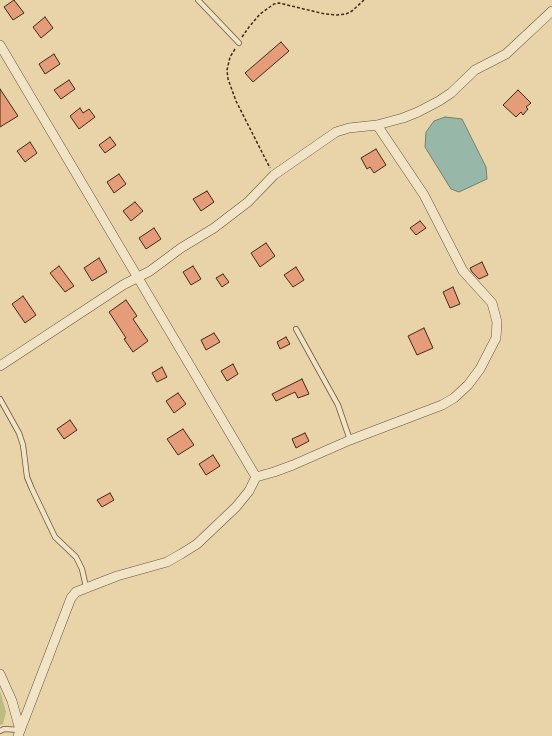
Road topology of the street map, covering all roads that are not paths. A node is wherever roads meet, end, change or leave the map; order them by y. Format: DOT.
graph roads {
  1 [pos="198,0"];
  2 [pos="552,11"];
  3 [pos="239,43"];
  4 [pos="0,45"];
  5 [pos="377,125"];
  6 [pos="137,276"];
  7 [pos="296,329"];
  8 [pos="0,366"];
  9 [pos="0,399"];
  10 [pos="350,440"];
  11 [pos="256,477"];
  12 [pos="86,587"];
  13 [pos="0,674"];
  14 [pos="0,731"];
  15 [pos="19,733"];
  1 -- 3 [label="lane"];
  2 -- 5 [label="street"];
  4 -- 6 [label="street"];
  5 -- 6 [label="street"];
  5 -- 10 [label="street"];
  6 -- 8 [label="street"];
  6 -- 11 [label="street"];
  7 -- 10 [label="lane"];
  9 -- 12 [label="lane"];
  10 -- 11 [label="street"];
  11 -- 12 [label="street"];
  12 -- 15 [label="street"];
  13 -- 15 [label="street"];
  14 -- 15 [label="lane"];
}
